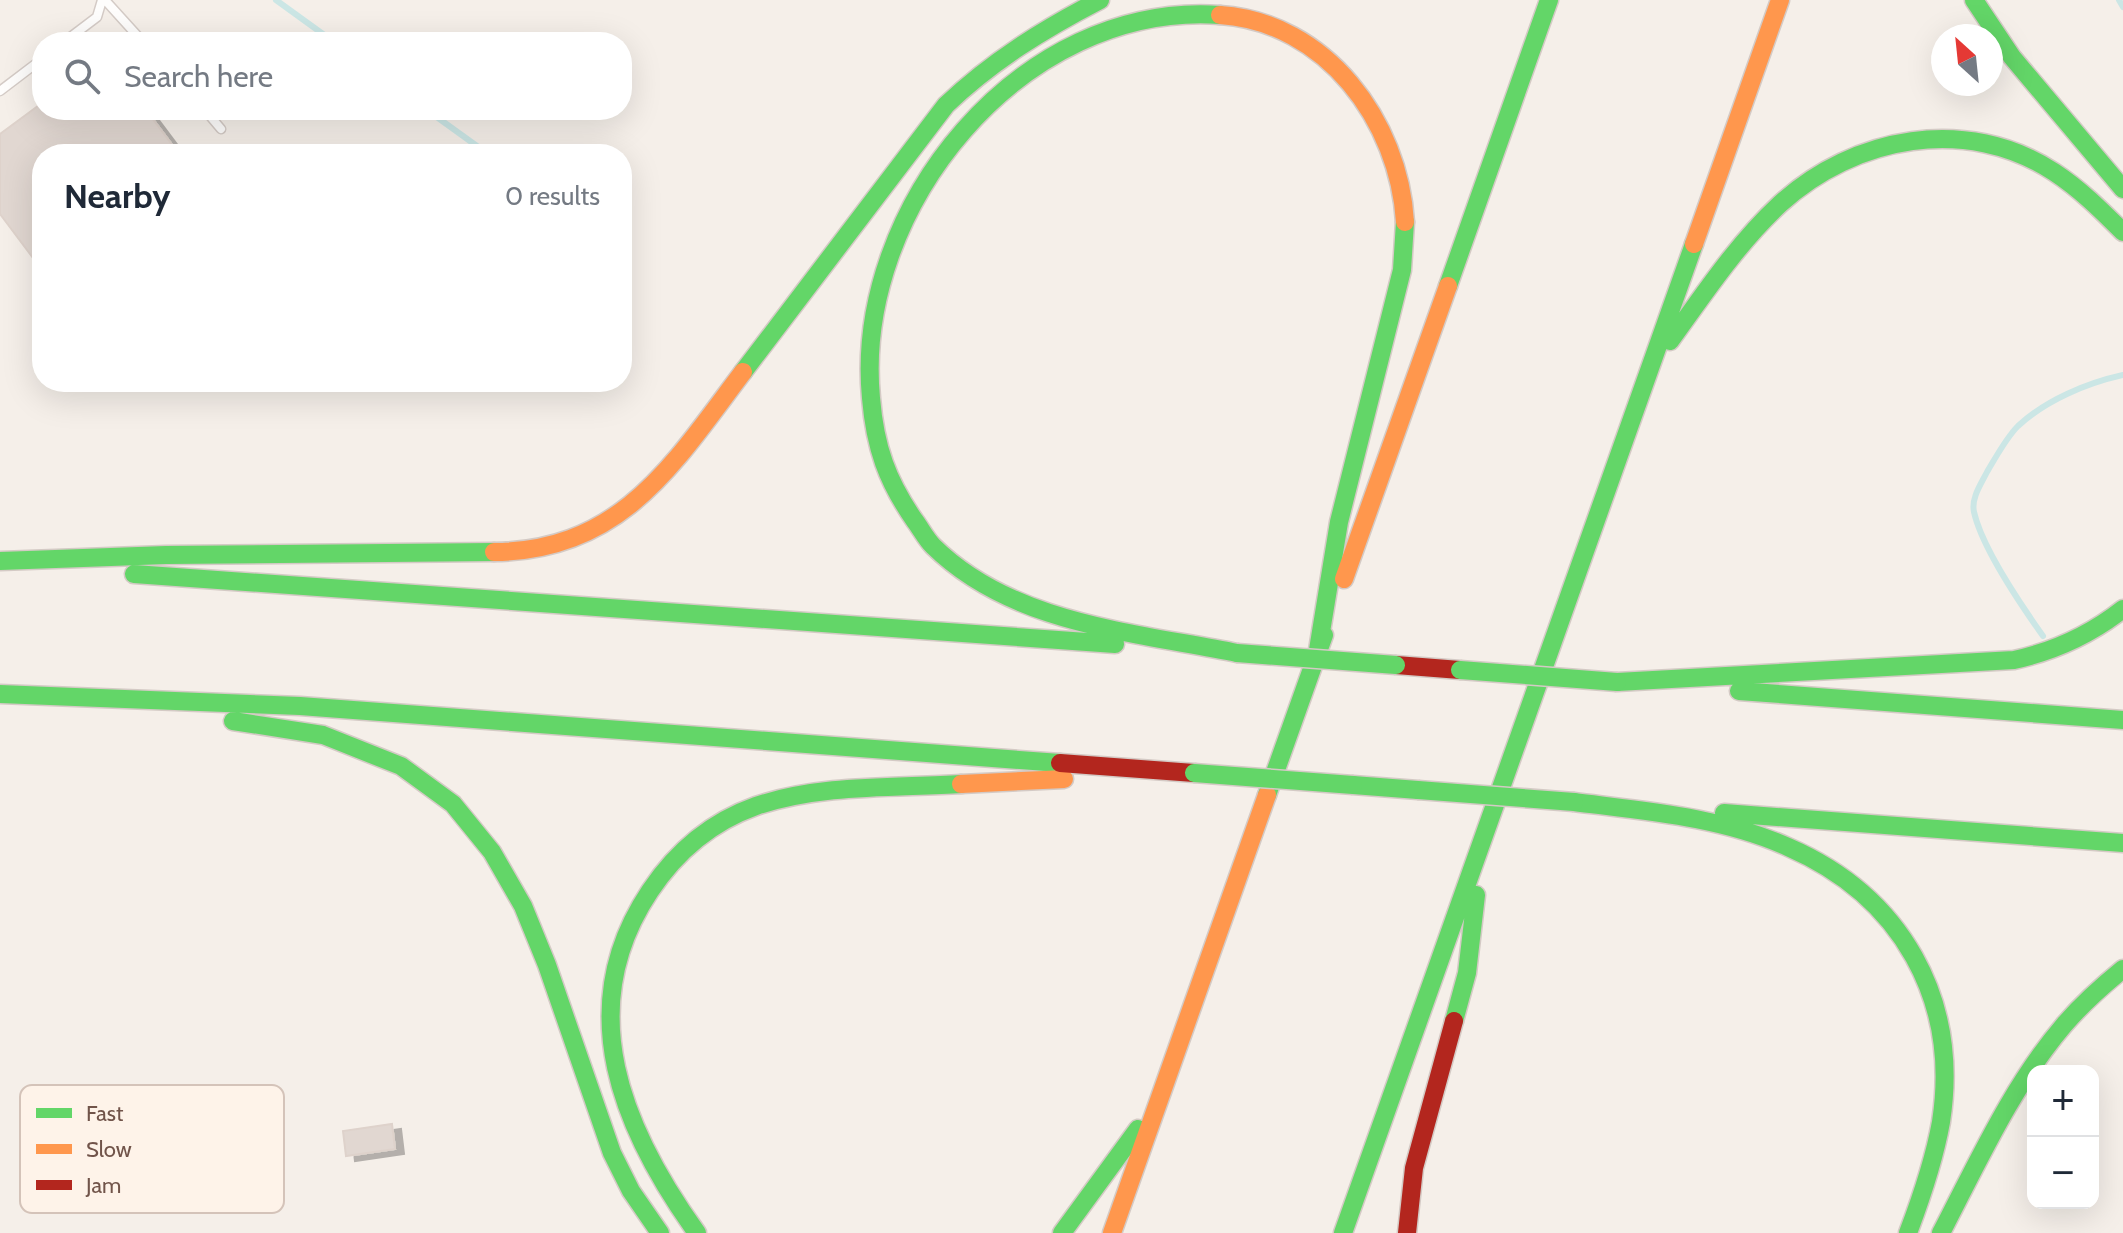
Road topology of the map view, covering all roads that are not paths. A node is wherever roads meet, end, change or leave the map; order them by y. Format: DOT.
graph roads {
  1 [pos="103,0"];
  2 [pos="1100,0"];
  3 [pos="1549,0"];
  4 [pos="1780,0"];
  5 [pos="1974,0"];
  6 [pos="77,32"];
  7 [pos="133,32"];
  8 [pos="32,67"];
  9 [pos="0,91"];
  10 [pos="213,120"];
  11 [pos="221,129"];
  12 [pos="2123,189"];
  13 [pos="2123,232"];
  14 [pos="1650,369"];
  15 [pos="0,561"];
  16 [pos="0,569"];
  17 [pos="2123,609"];
  18 [pos="1318,650"];
  19 [pos="1237,653"];
  20 [pos="1617,682"];
  21 [pos="6,694"];
  22 [pos="2123,720"];
  23 [pos="1194,773"];
  24 [pos="1574,802"];
  25 [pos="1482,840"];
  26 [pos="2123,843"];
  27 [pos="2123,969"];
  28 [pos="1158,1101"];
  29 [pos="660,1233"];
  30 [pos="697,1233"];
  31 [pos="1062,1233"];
  32 [pos="1112,1233"];
  33 [pos="1343,1233"];
  34 [pos="1407,1233"];
  35 [pos="1908,1233"];
  36 [pos="1941,1233"];
  1 -- 6 [label="lane"];
  1 -- 7 [label="lane"];
  2 -- 15 [label="highway"];
  3 -- 18 [label="highway"];
  4 -- 14 [label="highway"];
  5 -- 12 [label="highway"];
  8 -- 9 [label="lane"];
  10 -- 11 [label="lane"];
  13 -- 14 [label="highway"];
  14 -- 25 [label="highway"];
  16 -- 19 [label="highway"];
  17 -- 20 [label="highway"];
  18 -- 19 [label="highway"];
  18 -- 28 [label="highway"];
  19 -- 20 [label="highway, bridge"];
  20 -- 22 [label="highway"];
  21 -- 23 [label="highway"];
  21 -- 29 [label="highway"];
  23 -- 24 [label="highway, bridge"];
  23 -- 30 [label="highway"];
  24 -- 26 [label="highway"];
  24 -- 35 [label="highway"];
  25 -- 33 [label="highway"];
  25 -- 34 [label="highway"];
  27 -- 36 [label="highway"];
  28 -- 31 [label="highway"];
  28 -- 32 [label="highway"];
}
